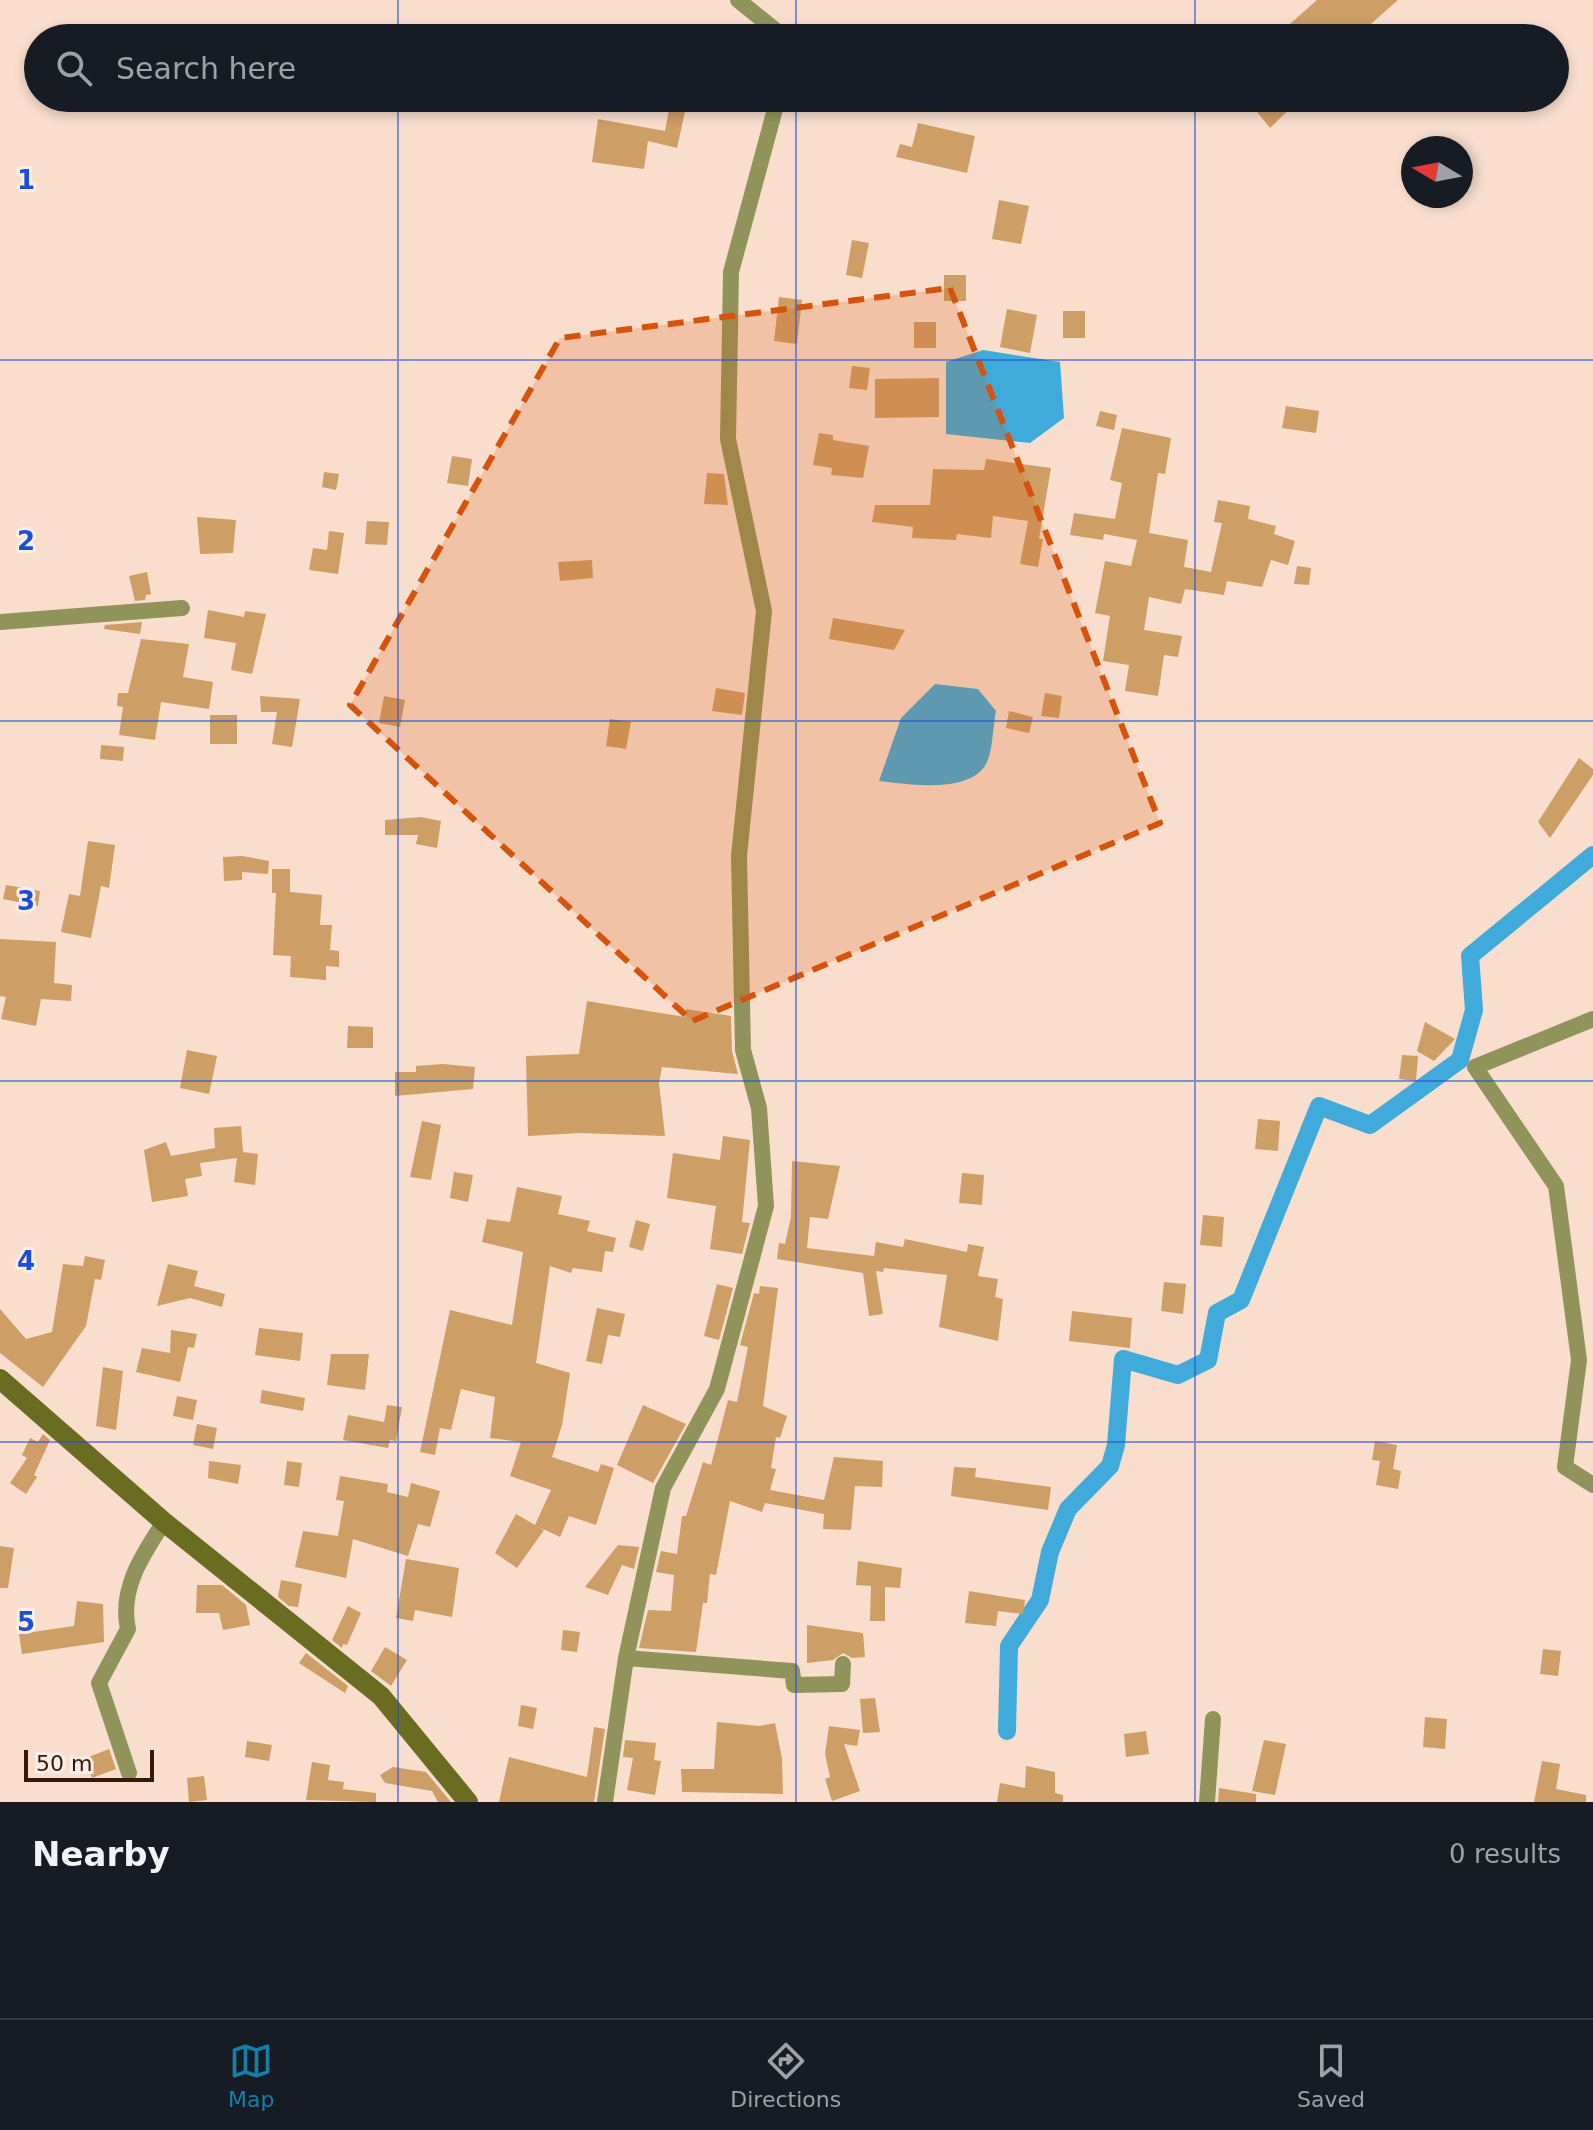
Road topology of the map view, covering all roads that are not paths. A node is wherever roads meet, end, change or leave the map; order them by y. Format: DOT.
graph roads {
  1 [pos="738,0"];
  2 [pos="768,24"];
  3 [pos="774,112"];
  4 [pos="182,608"];
  5 [pos="0,622"];
  6 [pos="1593,1019"];
  7 [pos="0,1379"];
  8 [pos="1593,1485"];
  9 [pos="164,1522"];
  10 [pos="626,1658"];
  11 [pos="843,1664"];
  12 [pos="1213,1719"];
  13 [pos="129,1773"];
  14 [pos="468,1802"];
  15 [pos="605,1802"];
  16 [pos="1207,1802"];
  1 -- 2 [label="street"];
  3 -- 10 [label="street"];
  4 -- 5 [label="street"];
  6 -- 8 [label="street"];
  7 -- 9 [label="main road"];
  9 -- 13 [label="street"];
  9 -- 14 [label="main road"];
  10 -- 11 [label="street"];
  10 -- 15 [label="street"];
  12 -- 16 [label="street"];
}
